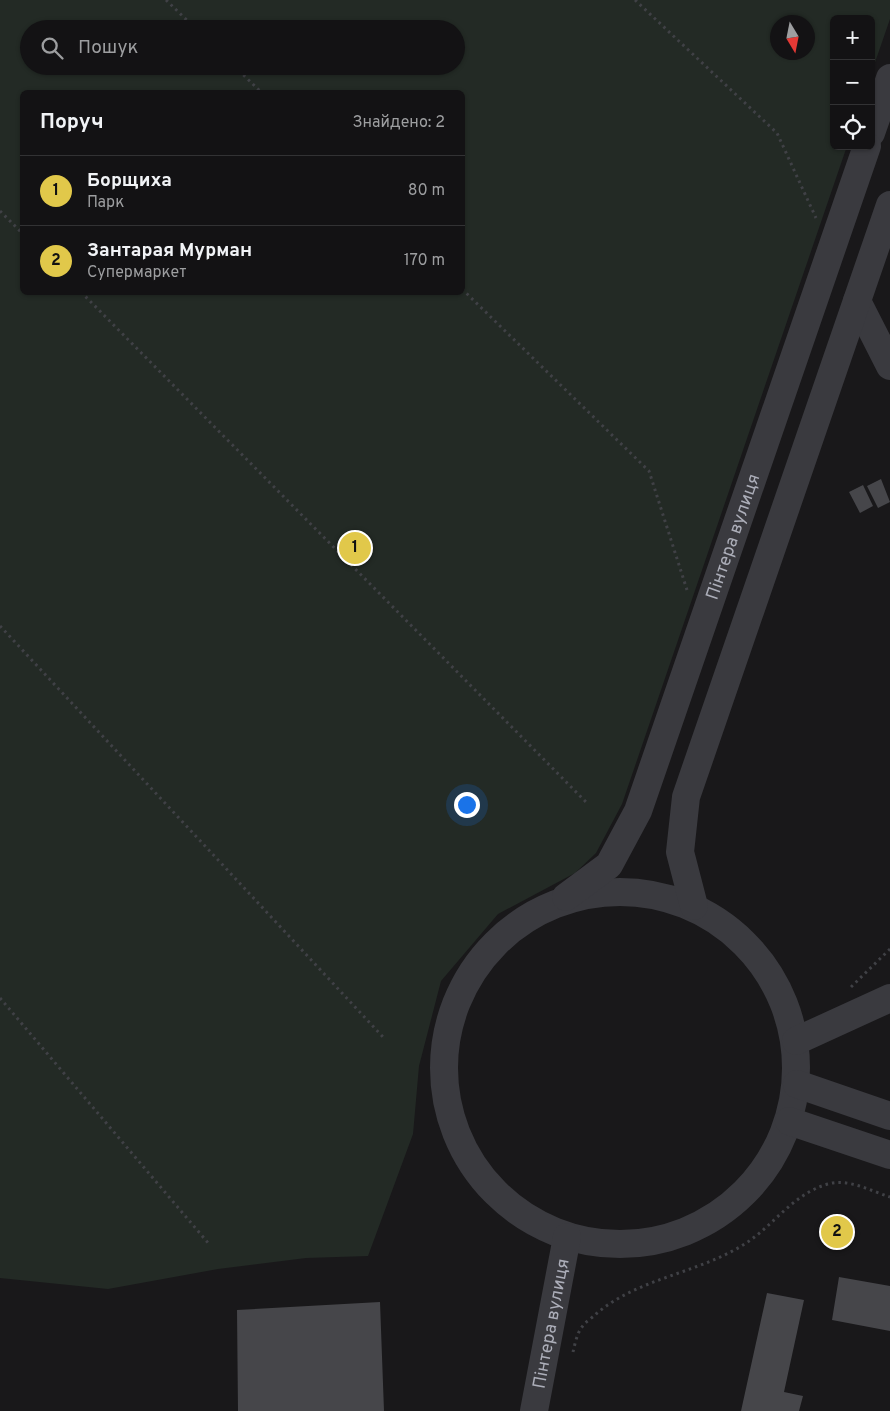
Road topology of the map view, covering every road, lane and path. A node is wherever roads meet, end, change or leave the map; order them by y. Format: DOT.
graph roads {
  1 [pos="166,0"];
  2 [pos="635,0"];
  3 [pos="187,20"];
  4 [pos="243,75"];
  5 [pos="890,78"];
  6 [pos="259,90"];
  7 [pos="875,121"];
  8 [pos="865,150"];
  9 [pos="890,205"];
  10 [pos="0,211"];
  11 [pos="20,231"];
  12 [pos="831,250"];
  13 [pos="465,292"];
  14 [pos="84,295"];
  15 [pos="857,301"];
  16 [pos="890,366"];
  17 [pos="688,593"];
  18 [pos="0,626"];
  19 [pos="586,802"];
  20 [pos="559,903"];
  21 [pos="694,906"];
  22 [pos="0,998"];
  23 [pos="890,998"];
  24 [pos="383,1037"];
  25 [pos="796,1041"];
  26 [pos="797,1084"];
  27 [pos="890,1116"];
  28 [pos="789,1121"];
  29 [pos="890,1155"];
  30 [pos="890,1197"];
  31 [pos="567,1237"];
  32 [pos="209,1244"];
  33 [pos="569,1361"];
  34 [pos="534,1411"];
  1 -- 3 [label="path"];
  2 -- 12 [label="path"];
  4 -- 6 [label="path"];
  5 -- 7 [label="street"];
  8 -- 12 [label="street, Пінтера вулиця"];
  9 -- 15 [label="street"];
  10 -- 11 [label="path"];
  12 -- 20 [label="street, Пінтера вулиця"];
  13 -- 17 [label="path"];
  14 -- 19 [label="path"];
  15 -- 16 [label="street"];
  15 -- 21 [label="street"];
  18 -- 24 [label="path"];
  20 -- 21 [label="street"];
  20 -- 31 [label="street"];
  21 -- 25 [label="street"];
  22 -- 32 [label="path"];
  23 -- 25 [label="street"];
  25 -- 26 [label="street"];
  26 -- 27 [label="street"];
  26 -- 28 [label="street"];
  28 -- 29 [label="street"];
  28 -- 31 [label="street"];
  30 -- 33 [label="path"];
  31 -- 34 [label="street, Пінтера вулиця"];
}
